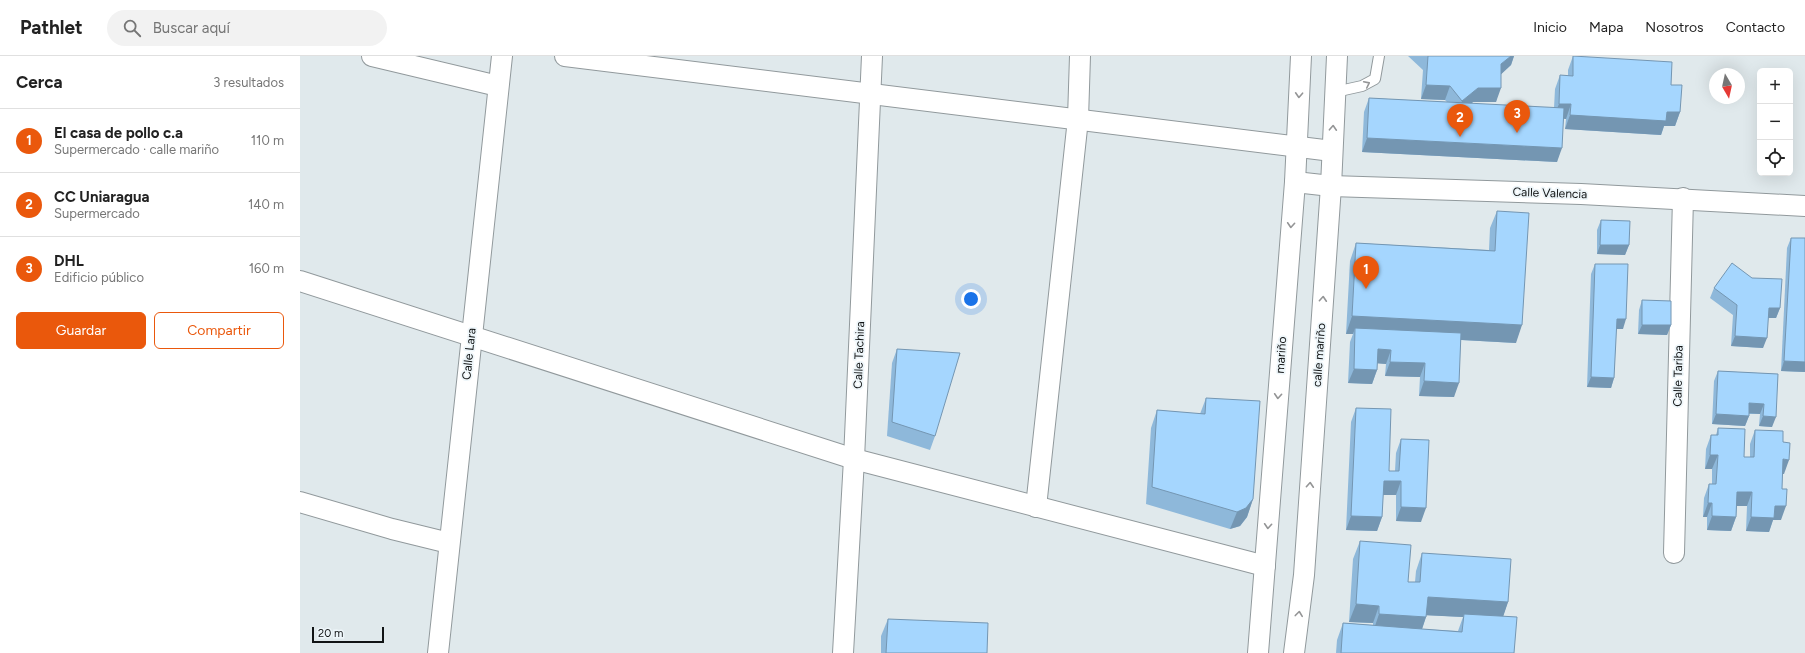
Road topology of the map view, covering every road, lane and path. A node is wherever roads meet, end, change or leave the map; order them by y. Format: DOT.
graph roads {
  1 [pos="372,56"];
  2 [pos="502,56"];
  3 [pos="565,56"];
  4 [pos="872,56"];
  5 [pos="1080,56"];
  6 [pos="1301,56"];
  7 [pos="1337,56"];
  8 [pos="1379,56"];
  9 [pos="498,86"];
  10 [pos="1335,92"];
  11 [pos="870,95"];
  12 [pos="1078,119"];
  13 [pos="1297,147"];
  14 [pos="1332,151"];
  15 [pos="1295,182"];
  16 [pos="1330,186"];
  17 [pos="1683,198"];
  18 [pos="1805,206"];
  19 [pos="300,281"];
  20 [pos="471,336"];
  21 [pos="854,460"];
  22 [pos="300,502"];
  23 [pos="1036,507"];
  24 [pos="449,544"];
  25 [pos="1674,553"];
  26 [pos="1265,566"];
  27 [pos="438,653"];
  28 [pos="843,653"];
  29 [pos="1258,653"];
  30 [pos="1294,653"];
  1 -- 9 [label="street"];
  2 -- 9 [label="street, Calle Lara"];
  3 -- 11 [label="street"];
  4 -- 11 [label="street, Calle Tachira"];
  5 -- 12 [label="street"];
  6 -- 13 [label="street, mariño, one-way"];
  7 -- 10 [label="street, calle mariño"];
  10 -- 8 [label="lane, one-way"];
  9 -- 20 [label="street, Calle Lara"];
  14 -- 10 [label="street, calle mariño, one-way"];
  11 -- 12 [label="street"];
  11 -- 21 [label="street, Calle Tachira"];
  12 -- 13 [label="street"];
  12 -- 23 [label="street"];
  13 -- 14 [label="street"];
  13 -- 15 [label="street, mariño"];
  14 -- 16 [label="street, calle mariño"];
  15 -- 16 [label="street, Calle Valencia"];
  15 -- 26 [label="street, mariño, one-way"];
  16 -- 17 [label="street, Calle Valencia"];
  30 -- 16 [label="street, calle mariño, one-way"];
  17 -- 18 [label="street, Calle Valencia"];
  17 -- 25 [label="street, Calle Tariba"];
  19 -- 20 [label="street"];
  20 -- 21 [label="street"];
  20 -- 24 [label="street, Calle Lara"];
  21 -- 23 [label="street"];
  21 -- 28 [label="street, Calle Tachira"];
  22 -- 24 [label="street"];
  23 -- 26 [label="street"];
  24 -- 27 [label="street, Calle Lara"];
  26 -- 29 [label="street, mariño"];
}
